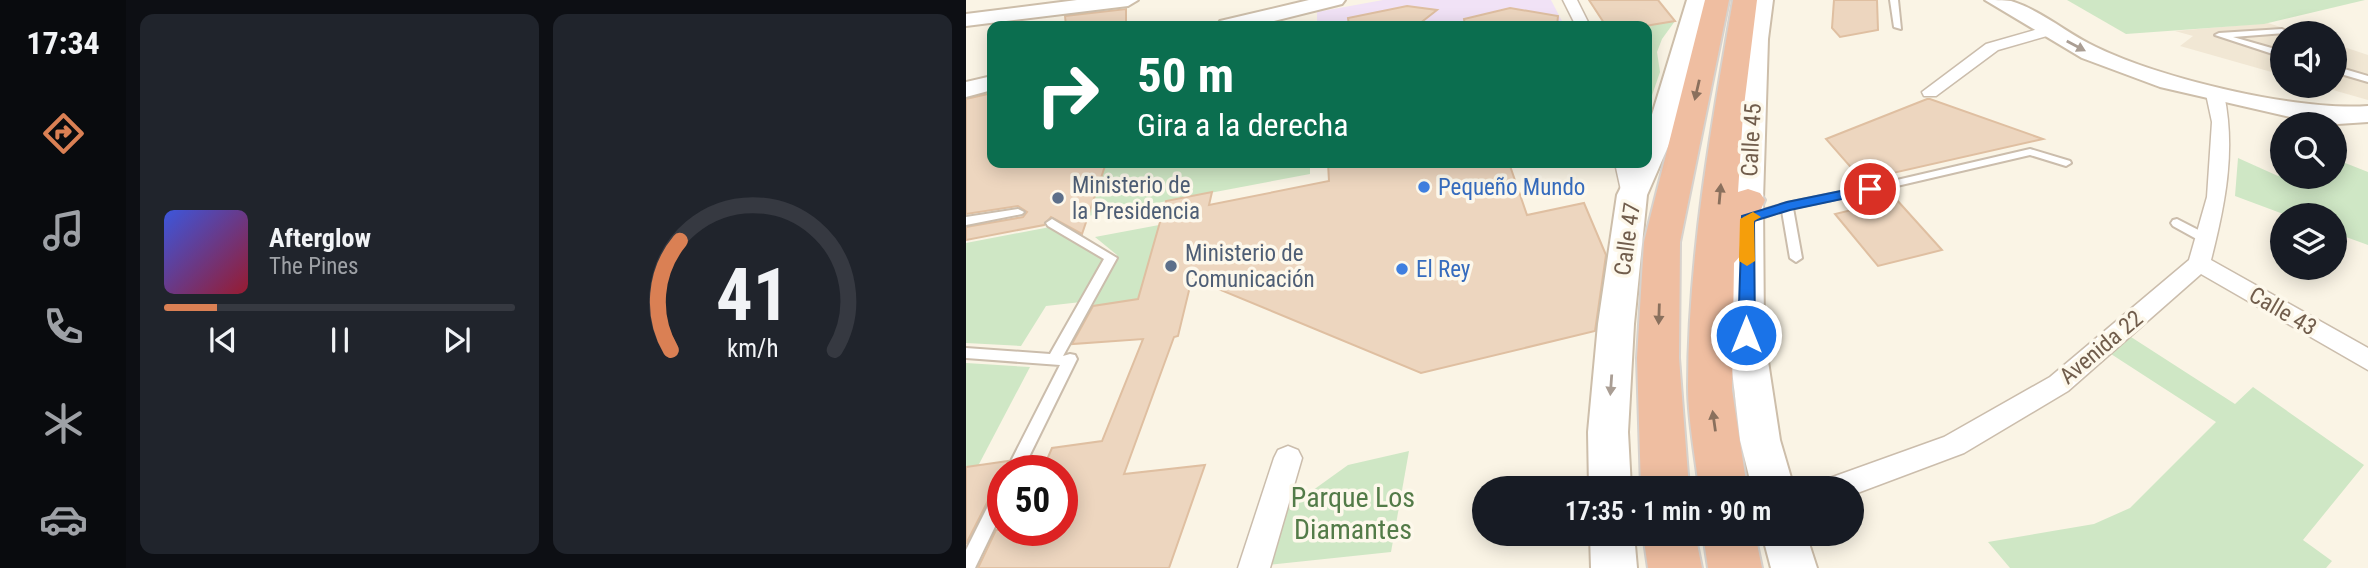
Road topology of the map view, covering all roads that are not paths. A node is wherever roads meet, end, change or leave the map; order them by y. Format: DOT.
graph roads {
  1 [pos="1128,0"];
  2 [pos="1256,0"];
  3 [pos="1335,0"];
  4 [pos="1570,0"];
  5 [pos="1702,0"];
  6 [pos="1745,0"];
  7 [pos="1763,0"];
  8 [pos="1894,0"];
  9 [pos="1995,0"];
  10 [pos="966,20"];
  11 [pos="1230,21"];
  12 [pos="1249,21"];
  13 [pos="1580,21"];
  14 [pos="1898,27"];
  15 [pos="2049,31"];
  16 [pos="2270,32"];
  17 [pos="2219,35"];
  18 [pos="2207,42"];
  19 [pos="2270,50"];
  20 [pos="2347,73"];
  21 [pos="2368,79"];
  22 [pos="987,84"];
  23 [pos="966,90"];
  24 [pos="1930,92"];
  25 [pos="2215,94"];
  26 [pos="2368,114"];
  27 [pos="1656,126"];
  28 [pos="2066,163"];
  29 [pos="1629,179"];
  30 [pos="1884,186"];
  31 [pos="1870,189"];
  32 [pos="1787,206"];
  33 [pos="1748,209"];
  34 [pos="1018,212"];
  35 [pos="966,221"];
  36 [pos="1052,223"];
  37 [pos="2177,223"];
  38 [pos="2206,239"];
  39 [pos="1662,242"];
  40 [pos="1796,258"];
  41 [pos="2199,263"];
  42 [pos="1714,277"];
  43 [pos="966,353"];
  44 [pos="1054,360"];
  45 [pos="2368,360"];
  46 [pos="1022,455"];
  47 [pos="1288,458"];
  48 [pos="1610,476"];
  49 [pos="1664,476"];
  50 [pos="1721,476"];
  51 [pos="1776,476"];
  52 [pos="1864,478"];
  53 [pos="987,525"];
  54 [pos="1613,546"];
  55 [pos="1672,546"];
  56 [pos="1731,546"];
  57 [pos="966,568"];
  58 [pos="1254,568"];
  59 [pos="1614,568"];
  60 [pos="1675,568"];
  61 [pos="1735,568"];
  1 -- 10 [label="main road"];
  2 -- 11 [label="main road"];
  3 -- 12 [label="main road"];
  4 -- 13 [label="street"];
  5 -- 27 [label="main road, Calle 47"];
  5 -- 39 [label="highway, one-way"];
  42 -- 6 [label="highway, one-way"];
  7 -- 33 [label="main road, Calle 45"];
  8 -- 14 [label="lane"];
  9 -- 15 [label="main road"];
  15 -- 24 [label="street"];
  15 -- 25 [label="main road, one-way"];
  16 -- 17 [label="lane"];
  17 -- 18 [label="lane"];
  17 -- 19 [label="lane"];
  20 -- 21 [label="lane"];
  22 -- 23 [label="main road"];
  25 -- 26 [label="main road"];
  25 -- 38 [label="street"];
  27 -- 39 [label="highway"];
  28 -- 30 [label="lane"];
  29 -- 48 [label="main road, Calle 47, one-way"];
  31 -- 32 [label="lane"];
  32 -- 33 [label="lane"];
  32 -- 40 [label="lane"];
  33 -- 42 [label="highway"];
  33 -- 51 [label="main road, Calle 45"];
  34 -- 35 [label="lane"];
  36 -- 44 [label="lane"];
  37 -- 38 [label="lane"];
  38 -- 41 [label="street"];
  39 -- 49 [label="highway, one-way"];
  41 -- 45 [label="street, Calle 43"];
  41 -- 52 [label="street, Avenida 22"];
  50 -- 42 [label="highway, one-way"];
  43 -- 44 [label="lane"];
  44 -- 46 [label="lane"];
  47 -- 58 [label="street"];
  53 -- 57 [label="lane"];
  54 -- 59 [label="main road"];
  55 -- 60 [label="highway"];
  56 -- 61 [label="highway"];
}
